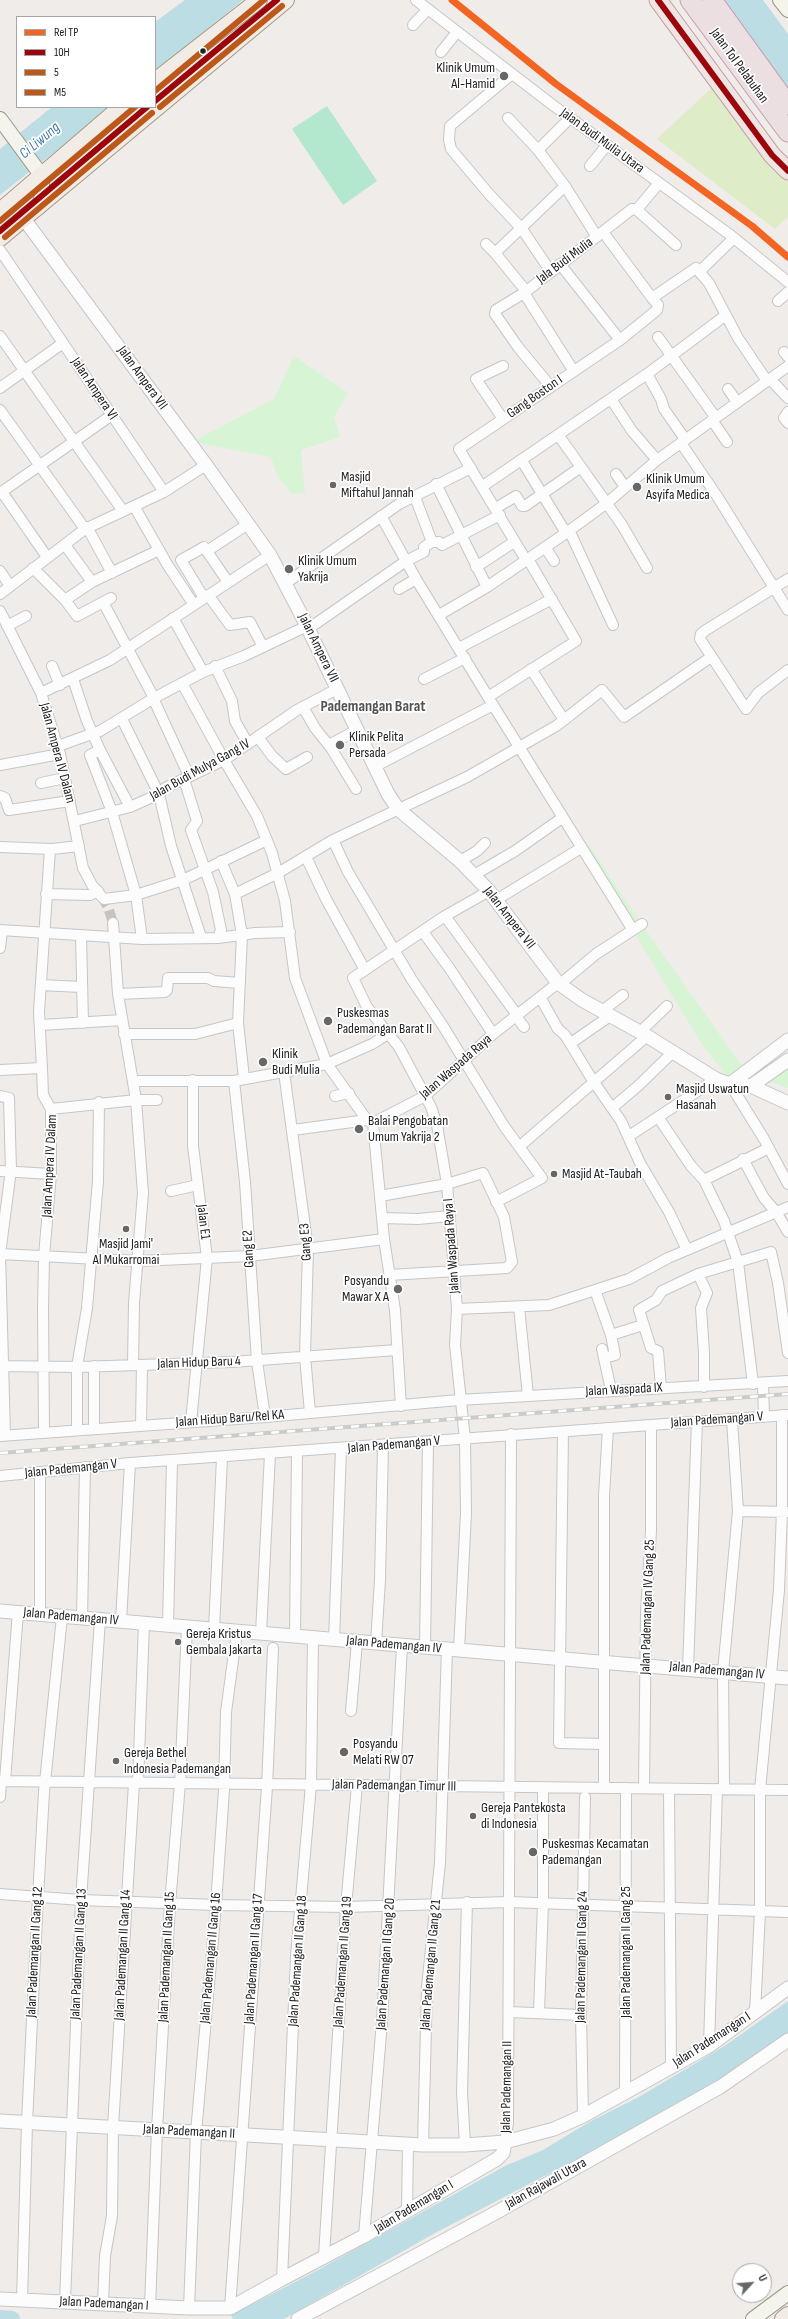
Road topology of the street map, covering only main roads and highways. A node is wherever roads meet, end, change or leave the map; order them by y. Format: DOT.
graph roads {
  1 [pos="259,0"];
  2 [pos="286,0"];
  3 [pos="658,0"];
  4 [pos="670,0"];
  5 [pos="689,0"];
  6 [pos="712,0"];
  7 [pos="780,0"];
  8 [pos="788,10"];
  9 [pos="181,61"];
  10 [pos="194,76"];
  11 [pos="156,80"];
  12 [pos="788,105"];
  13 [pos="120,108"];
  14 [pos="3,123"];
  15 [pos="788,133"];
  16 [pos="788,161"];
  17 [pos="788,171"];
  18 [pos="37,172"];
  19 [pos="0,200"];
  20 [pos="39,207"];
  21 [pos="0,211"];
  22 [pos="0,238"];
  23 [pos="788,2293"];
  24 [pos="788,2315"];
  25 [pos="753,2319"];
  26 [pos="783,2319"];
  1 -- 9 [label="main road"];
  2 -- 10 [label="main road"];
  3 -- 17 [label="highway"];
  4 -- 16 [label="highway"];
  5 -- 15 [label="highway, Jalan Tol Pelabuhan"];
  6 -- 12 [label="highway, Jalan Tol Pelabuhan"];
  7 -- 8 [label="main road"];
  9 -- 10 [label="main road"];
  9 -- 11 [label="main road"];
  10 -- 20 [label="main road"];
  13 -- 18 [label="main road"];
  14 -- 18 [label="main road"];
  18 -- 19 [label="main road"];
  18 -- 20 [label="main road"];
  18 -- 21 [label="main road"];
  20 -- 22 [label="main road"];
  23 -- 25 [label="main road"];
  24 -- 26 [label="main road"];
}
